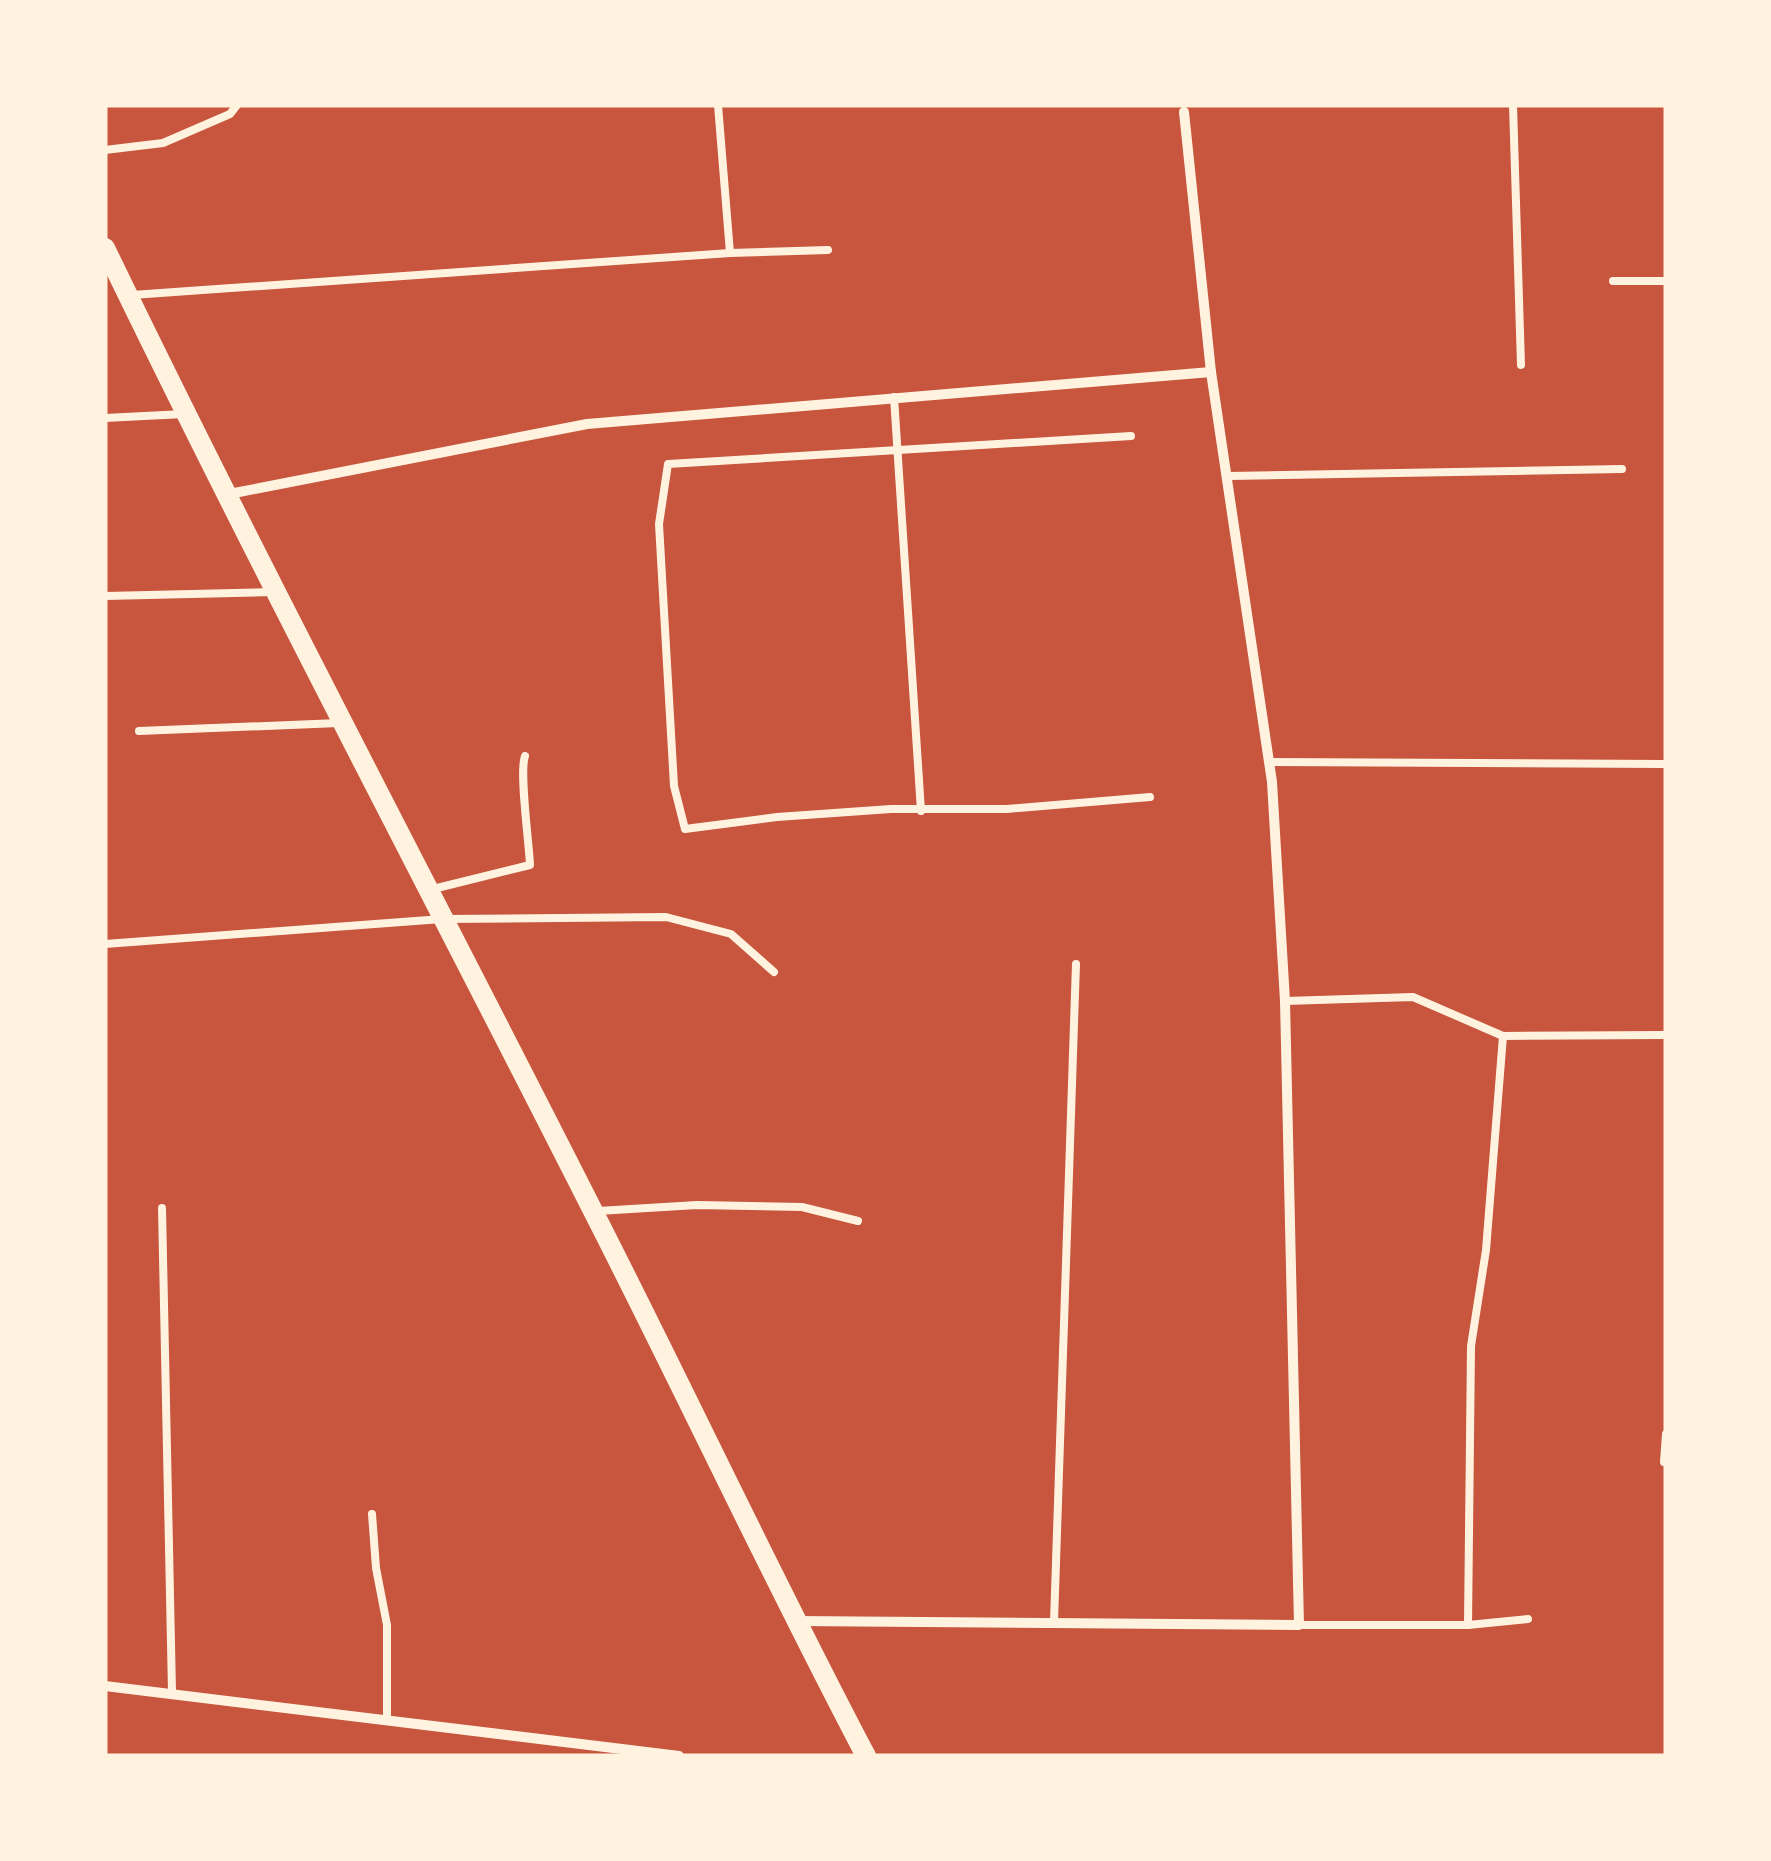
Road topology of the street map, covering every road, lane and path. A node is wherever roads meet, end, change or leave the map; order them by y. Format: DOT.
graph roads {
  1 [pos="237,105"];
  2 [pos="718,105"];
  3 [pos="1513,105"];
  4 [pos="1184,112"];
  5 [pos="105,150"];
  6 [pos="105,248"];
  7 [pos="828,250"];
  8 [pos="730,253"];
  9 [pos="1666,280"];
  10 [pos="1613,282"];
  11 [pos="128,295"];
  12 [pos="1521,365"];
  13 [pos="1211,372"];
  14 [pos="894,397"];
  15 [pos="188,413"];
  16 [pos="105,418"];
  17 [pos="1131,436"];
  18 [pos="897,450"];
  19 [pos="1622,470"];
  20 [pos="1229,476"];
  21 [pos="229,494"];
  22 [pos="277,592"];
  23 [pos="105,596"];
  24 [pos="341,723"];
  25 [pos="139,732"];
  26 [pos="525,756"];
  27 [pos="1270,762"];
  28 [pos="1666,764"];
  29 [pos="1150,798"];
  30 [pos="921,810"];
  31 [pos="428,890"];
  32 [pos="442,919"];
  33 [pos="105,944"];
  34 [pos="1076,964"];
  35 [pos="774,972"];
  36 [pos="1286,1001"];
  37 [pos="1666,1035"];
  38 [pos="1502,1036"];
  39 [pos="162,1208"];
  40 [pos="594,1212"];
  41 [pos="858,1220"];
  42 [pos="1666,1434"];
  43 [pos="1664,1462"];
  44 [pos="372,1514"];
  45 [pos="1528,1619"];
  46 [pos="794,1621"];
  47 [pos="1054,1622"];
  48 [pos="1468,1624"];
  49 [pos="1299,1625"];
  50 [pos="105,1686"];
  51 [pos="172,1692"];
  52 [pos="388,1720"];
  53 [pos="679,1756"];
  54 [pos="866,1756"];
  1 -- 5 [label="lane"];
  2 -- 8 [label="lane"];
  3 -- 12 [label="lane"];
  4 -- 13 [label="street"];
  6 -- 11 [label="main road"];
  7 -- 8 [label="lane"];
  8 -- 11 [label="lane"];
  9 -- 10 [label="lane"];
  11 -- 15 [label="main road"];
  13 -- 14 [label="street"];
  13 -- 20 [label="street"];
  14 -- 18 [label="lane"];
  14 -- 21 [label="street"];
  15 -- 16 [label="lane"];
  15 -- 21 [label="main road"];
  17 -- 18 [label="lane"];
  18 -- 30 [label="lane"];
  18 -- 30 [label="lane"];
  19 -- 20 [label="lane"];
  20 -- 27 [label="street"];
  21 -- 22 [label="main road"];
  22 -- 23 [label="lane"];
  22 -- 24 [label="main road"];
  24 -- 25 [label="lane"];
  24 -- 31 [label="main road"];
  26 -- 31 [label="lane"];
  27 -- 28 [label="lane"];
  27 -- 36 [label="street"];
  29 -- 30 [label="lane"];
  31 -- 32 [label="main road"];
  32 -- 33 [label="lane"];
  32 -- 35 [label="lane"];
  32 -- 40 [label="main road"];
  34 -- 47 [label="lane"];
  36 -- 38 [label="lane"];
  36 -- 49 [label="street"];
  37 -- 38 [label="lane"];
  38 -- 48 [label="lane"];
  39 -- 51 [label="lane"];
  40 -- 41 [label="lane"];
  40 -- 46 [label="main road"];
  42 -- 43 [label="lane"];
  44 -- 52 [label="lane"];
  45 -- 48 [label="lane"];
  46 -- 47 [label="street"];
  46 -- 54 [label="main road"];
  47 -- 49 [label="street"];
  48 -- 49 [label="lane"];
  50 -- 51 [label="street"];
  51 -- 52 [label="street"];
  52 -- 53 [label="street"];
}
